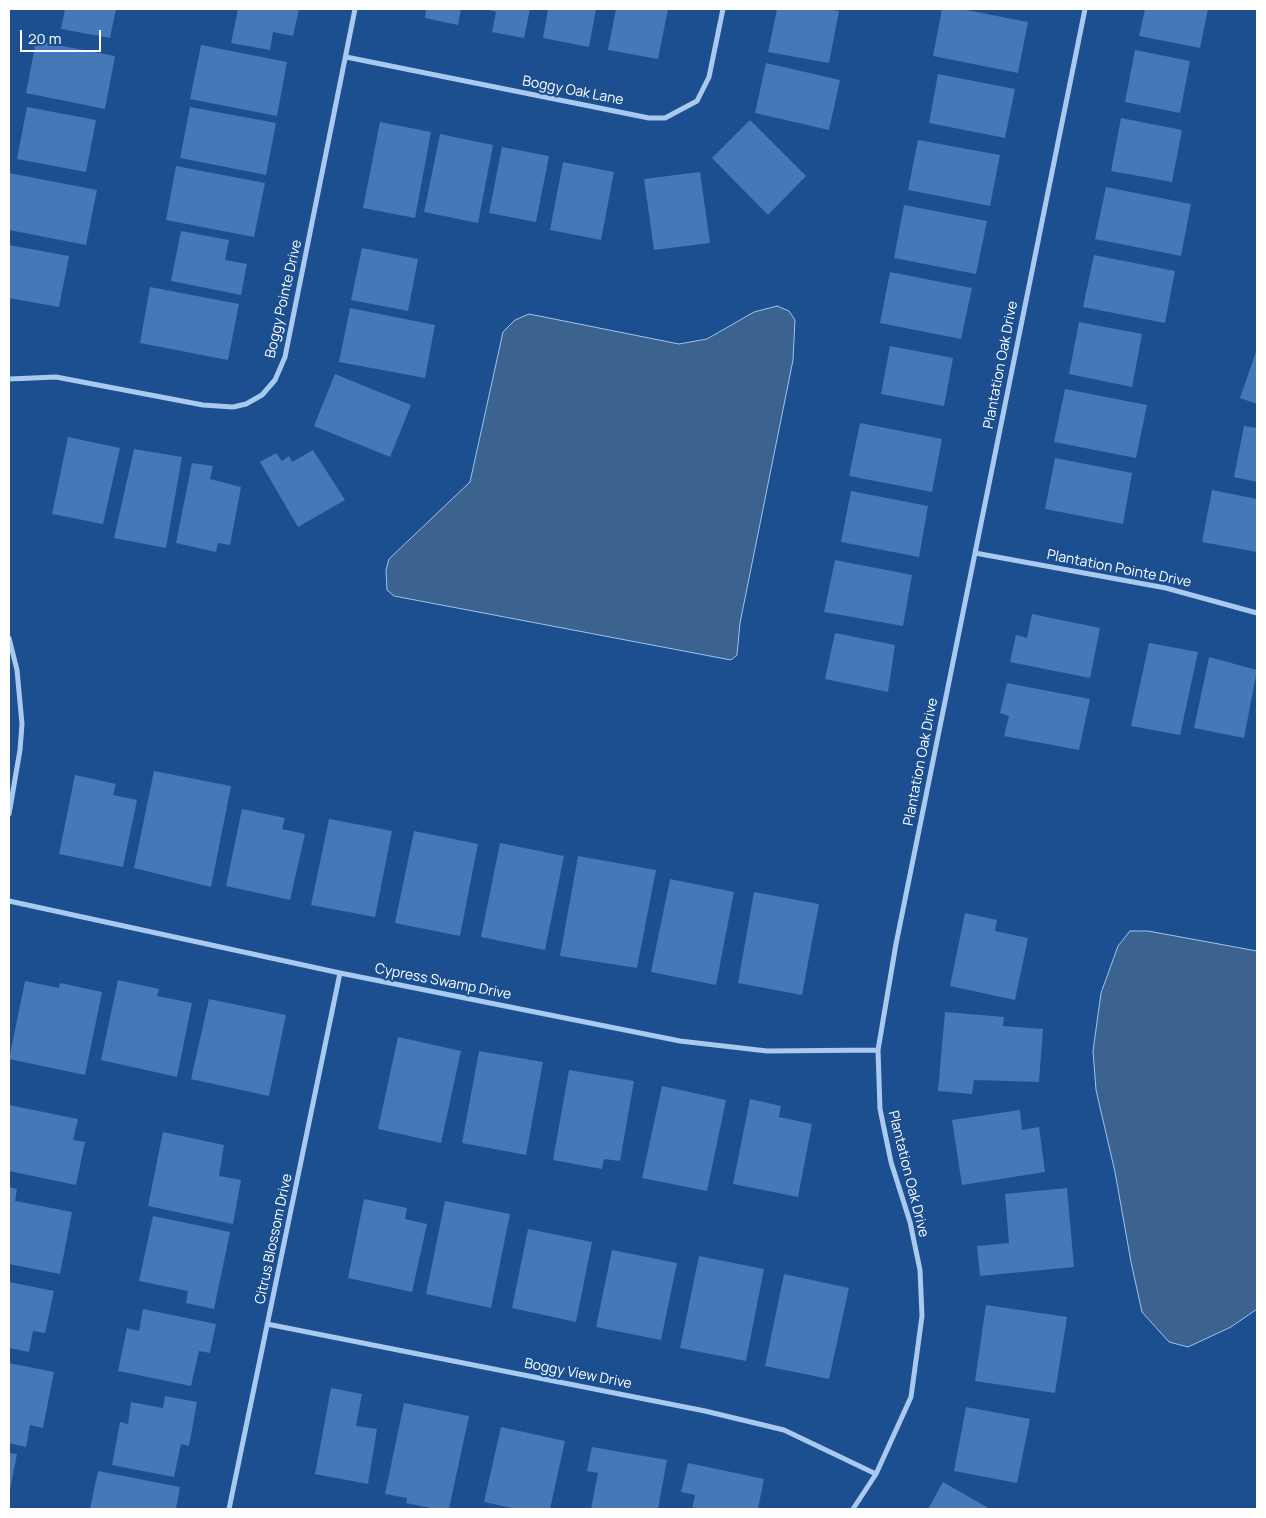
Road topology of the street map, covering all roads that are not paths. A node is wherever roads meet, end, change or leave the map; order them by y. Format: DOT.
graph roads {
  1 [pos="355,9"];
  2 [pos="723,9"];
  3 [pos="1084,9"];
  4 [pos="346,58"];
  5 [pos="9,379"];
  6 [pos="975,553"];
  7 [pos="1257,613"];
  8 [pos="9,638"];
  9 [pos="9,814"];
  10 [pos="9,901"];
  11 [pos="340,973"];
  12 [pos="878,1050"];
  13 [pos="268,1324"];
  14 [pos="876,1474"];
  15 [pos="229,1509"];
  16 [pos="853,1509"];
  1 -- 4 [label="street, Boggy Pointe Drive"];
  2 -- 4 [label="street, Boggy Oak Lane"];
  3 -- 6 [label="street, Plantation Oak Drive"];
  4 -- 5 [label="street, Boggy Pointe Drive"];
  6 -- 7 [label="street, Plantation Pointe Drive"];
  6 -- 12 [label="street, Plantation Oak Drive"];
  8 -- 9 [label="street"];
  10 -- 11 [label="street, Cypress Swamp Drive"];
  11 -- 12 [label="street, Cypress Swamp Drive"];
  11 -- 13 [label="street, Citrus Blossom Drive"];
  12 -- 14 [label="street, Plantation Oak Drive"];
  13 -- 14 [label="street, Boggy View Drive"];
  13 -- 15 [label="street, Citrus Blossom Drive"];
  14 -- 16 [label="street, Plantation Oak Drive"];
}
